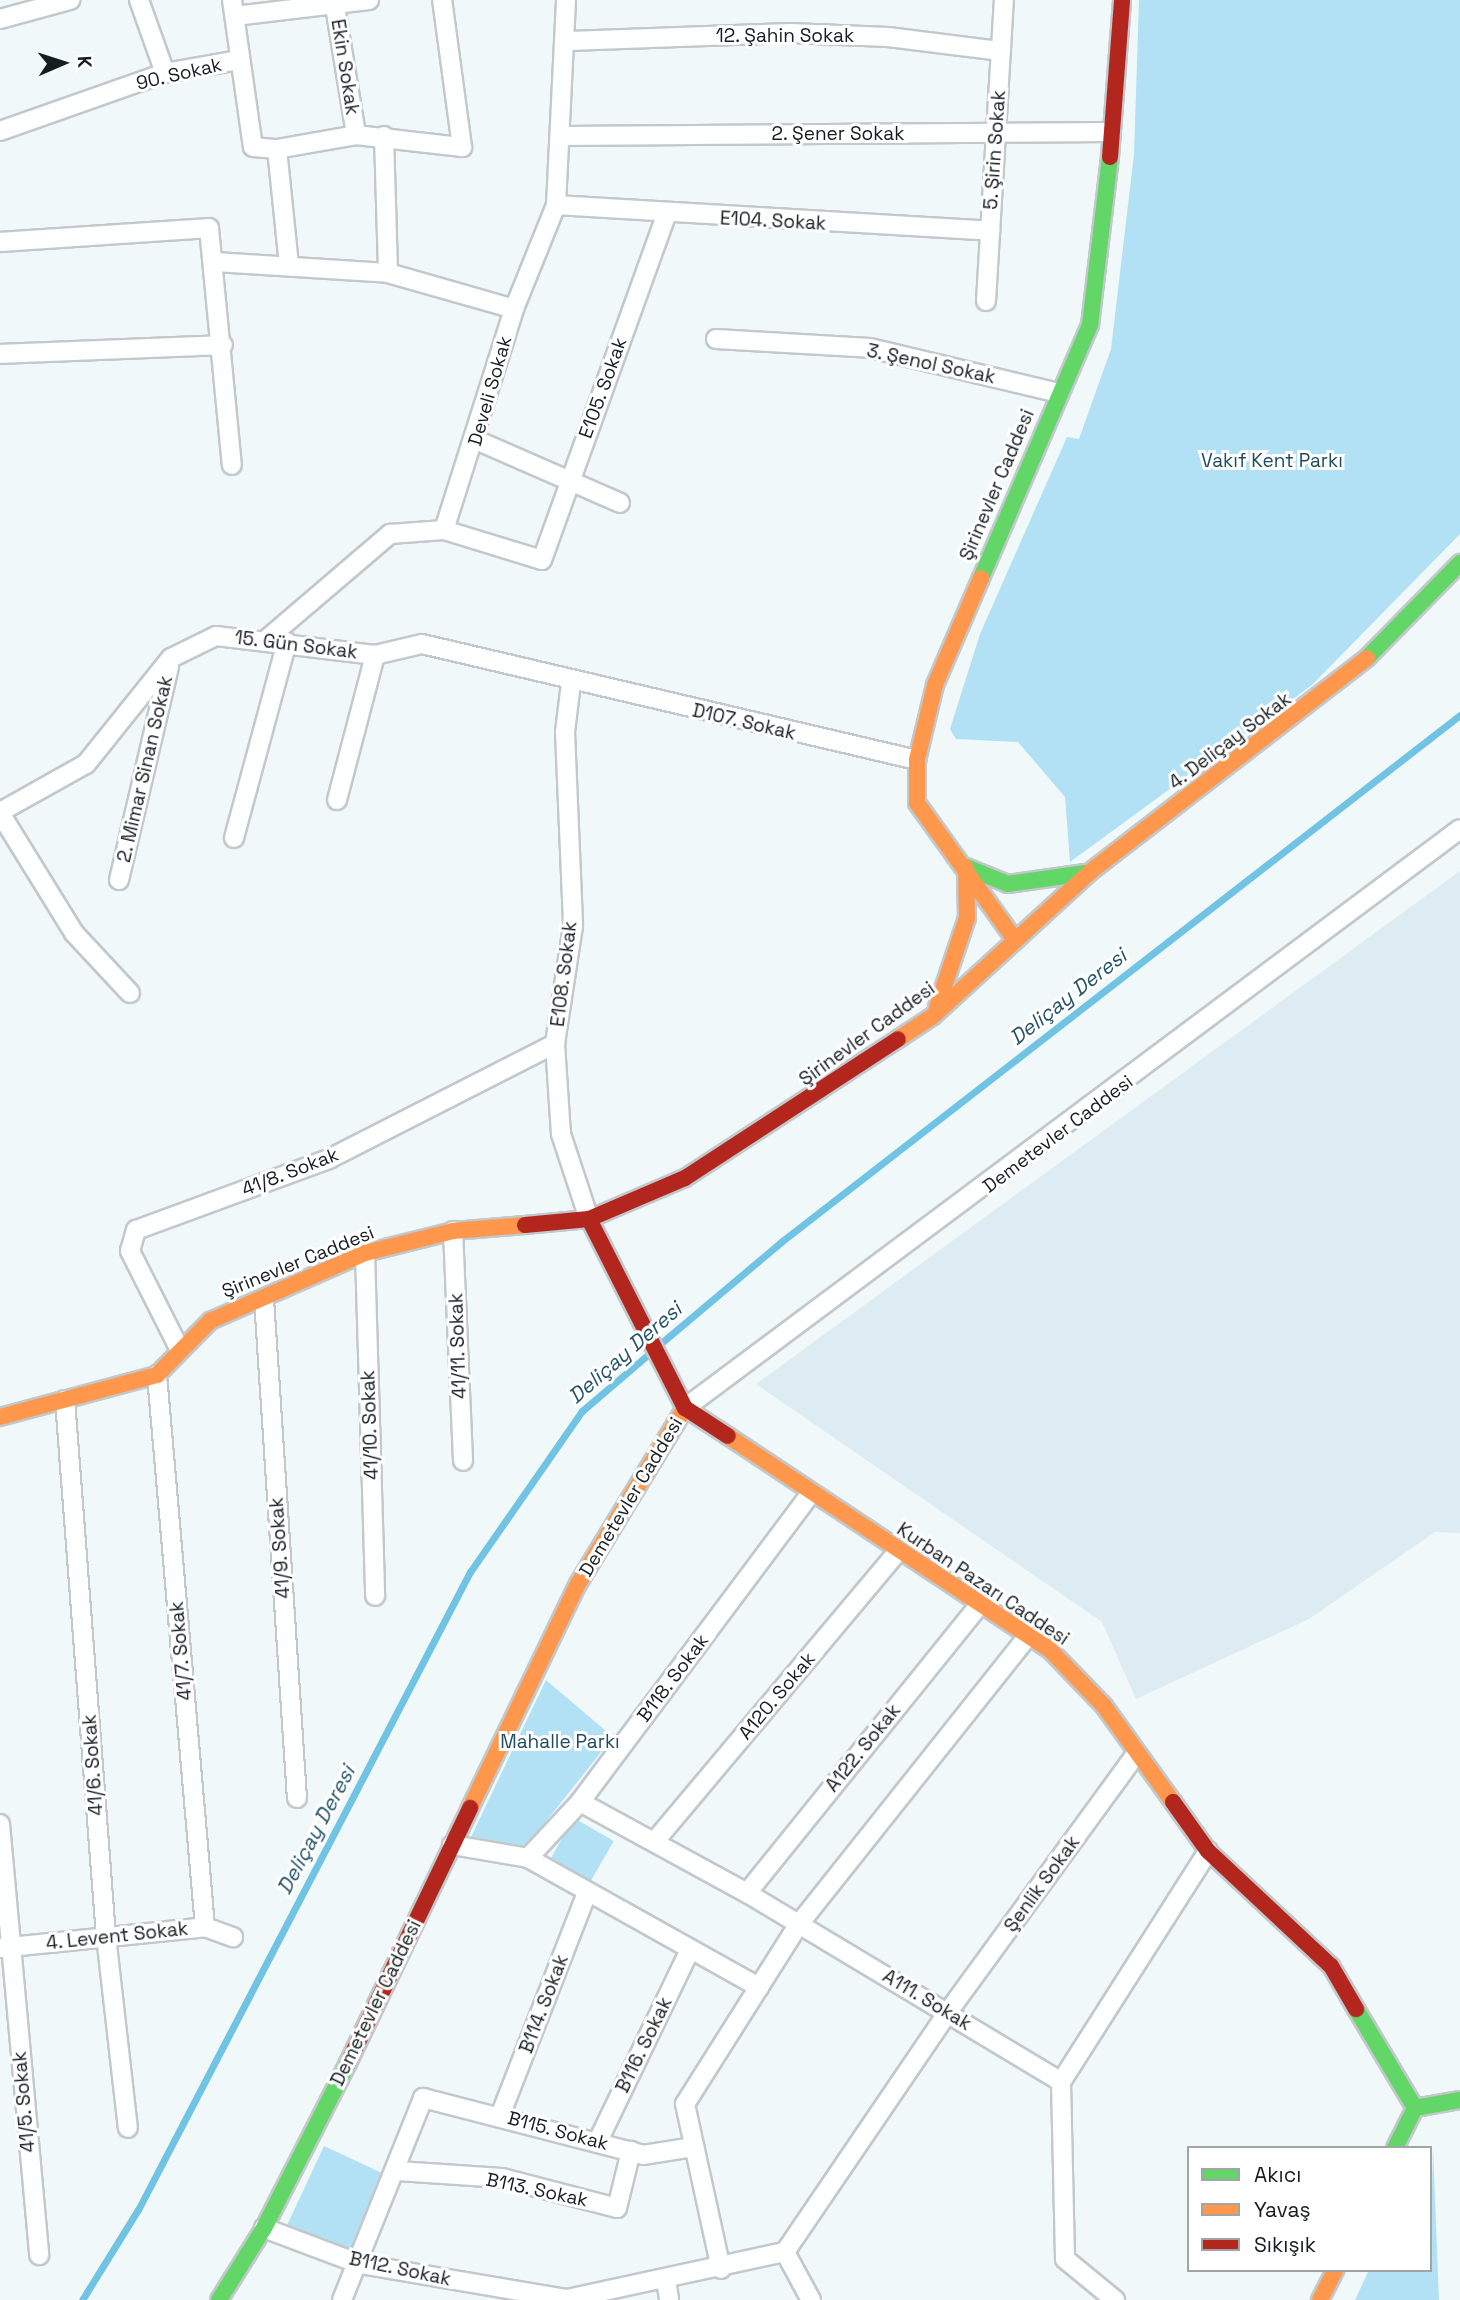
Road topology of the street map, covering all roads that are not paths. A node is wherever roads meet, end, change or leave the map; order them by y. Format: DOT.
graph roads {
  1 [pos="70,0"];
  2 [pos="139,0"];
  3 [pos="369,0"];
  4 [pos="442,0"];
  5 [pos="566,0"];
  6 [pos="1004,0"];
  7 [pos="1122,0"];
  8 [pos="334,2"];
  9 [pos="234,8"];
  10 [pos="0,19"];
  11 [pos="569,41"];
  12 [pos="1001,51"];
  13 [pos="239,60"];
  14 [pos="165,74"];
  15 [pos="0,131"];
  16 [pos="1111,132"];
  17 [pos="996,134"];
  18 [pos="356,135"];
  19 [pos="384,136"];
  20 [pos="564,136"];
  21 [pos="277,149"];
  22 [pos="556,205"];
  23 [pos="666,216"];
  24 [pos="990,231"];
  25 [pos="0,242"];
  26 [pos="215,262"];
  27 [pos="289,265"];
  28 [pos="388,274"];
  29 [pos="986,301"];
  30 [pos="514,309"];
  31 [pos="716,339"];
  32 [pos="223,345"];
  33 [pos="0,354"];
  34 [pos="1059,393"];
  35 [pos="476,440"];
  36 [pos="232,466"];
  37 [pos="568,484"];
  38 [pos="620,503"];
  39 [pos="444,530"];
  40 [pos="1460,563"];
  41 [pos="267,639"];
  42 [pos="287,642"];
  43 [pos="375,655"];
  44 [pos="171,658"];
  45 [pos="571,683"];
  46 [pos="918,760"];
  47 [pos="337,800"];
  48 [pos="0,813"];
  49 [pos="1460,829"];
  50 [pos="234,838"];
  51 [pos="966,867"];
  52 [pos="1090,872"];
  53 [pos="119,880"];
  54 [pos="1015,940"];
  55 [pos="130,993"];
  56 [pos="933,1016"];
  57 [pos="555,1044"];
  58 [pos="589,1219"];
  59 [pos="453,1231"];
  60 [pos="365,1253"];
  61 [pos="264,1299"];
  62 [pos="179,1348"];
  63 [pos="157,1375"];
  64 [pos="65,1400"];
  65 [pos="682,1401"];
  66 [pos="0,1417"];
  67 [pos="463,1461"];
  68 [pos="811,1493"];
  69 [pos="898,1550"];
  70 [pos="375,1597"];
  71 [pos="979,1604"];
  72 [pos="1028,1636"];
  73 [pos="1135,1756"];
  74 [pos="297,1798"];
  75 [pos="580,1802"];
  76 [pos="0,1824"];
  77 [pos="655,1841"];
  78 [pos="452,1845"];
  79 [pos="1208,1851"];
  80 [pos="528,1858"];
  81 [pos="587,1893"];
  82 [pos="747,1893"];
  83 [pos="799,1924"];
  84 [pos="205,1927"];
  85 [pos="106,1936"];
  86 [pos="233,1937"];
  87 [pos="5,1948"];
  88 [pos="690,1950"];
  89 [pos="759,1987"];
  90 [pos="948,2012"];
  91 [pos="1061,2082"];
  92 [pos="1460,2100"];
  93 [pos="1415,2108"];
  94 [pos="500,2116"];
  95 [pos="128,2129"];
  96 [pos="598,2141"];
  97 [pos="1396,2146"];
  98 [pos="694,2147"];
  99 [pos="631,2151"];
  100 [pos="398,2171"];
  101 [pos="264,2228"];
  102 [pos="785,2252"];
  103 [pos="39,2255"];
  104 [pos="359,2264"];
  105 [pos="721,2269"];
  106 [pos="1334,2272"];
  107 [pos="666,2280"];
  108 [pos="1110,2298"];
  109 [pos="219,2300"];
  110 [pos="342,2300"];
  111 [pos="669,2300"];
  112 [pos="811,2300"];
  113 [pos="1320,2300"];
  1 -- 10 [label="street"];
  2 -- 14 [label="street"];
  3 -- 8 [label="street"];
  4 -- 19 [label="street"];
  5 -- 11 [label="street, Develi Sokak"];
  6 -- 12 [label="street, 5. Şirin Sokak"];
  7 -- 16 [label="main road, Şirinevler Caddesi"];
  8 -- 9 [label="street"];
  8 -- 18 [label="street, Ekin Sokak"];
  9 -- 13 [label="street"];
  11 -- 12 [label="street, 12. Şahin Sokak"];
  11 -- 20 [label="street, Develi Sokak"];
  12 -- 17 [label="street, 5. Şirin Sokak"];
  13 -- 14 [label="street, 90. Sokak"];
  13 -- 21 [label="street"];
  14 -- 15 [label="street, 90. Sokak"];
  16 -- 17 [label="street, 2. Şener Sokak"];
  16 -- 34 [label="main road, Şirinevler Caddesi"];
  17 -- 20 [label="street, 2. Şener Sokak"];
  17 -- 24 [label="street, 5. Şirin Sokak"];
  18 -- 19 [label="street"];
  18 -- 21 [label="street"];
  19 -- 28 [label="street"];
  20 -- 22 [label="street, Develi Sokak"];
  21 -- 27 [label="street"];
  22 -- 23 [label="street, E104. Sokak"];
  22 -- 30 [label="street, Develi Sokak"];
  23 -- 24 [label="street, E104. Sokak"];
  23 -- 37 [label="street, E105. Sokak"];
  24 -- 29 [label="street, 5. Şirin Sokak"];
  25 -- 26 [label="street"];
  26 -- 27 [label="street"];
  26 -- 32 [label="street"];
  27 -- 28 [label="street"];
  28 -- 30 [label="street"];
  30 -- 35 [label="street, Develi Sokak"];
  31 -- 34 [label="street, 3. Şenol Sokak"];
  32 -- 33 [label="street"];
  32 -- 36 [label="street"];
  34 -- 46 [label="main road, Şirinevler Caddesi"];
  35 -- 37 [label="street"];
  35 -- 39 [label="street, Develi Sokak"];
  37 -- 38 [label="street"];
  37 -- 39 [label="street, E105. Sokak"];
  39 -- 41 [label="street"];
  40 -- 52 [label="main road, 4. Deliçay Sokak"];
  41 -- 42 [label="street, 15. Gün Sokak"];
  41 -- 44 [label="street, 15. Gün Sokak"];
  42 -- 43 [label="street, 15. Gün Sokak"];
  42 -- 50 [label="street"];
  43 -- 45 [label="street, 15. Gün Sokak"];
  43 -- 47 [label="street"];
  44 -- 48 [label="street, 15. Gün Sokak"];
  44 -- 53 [label="street, 2. Mimar Sinan Sokak"];
  45 -- 46 [label="street, D107. Sokak"];
  45 -- 57 [label="street, E108. Sokak"];
  46 -- 51 [label="main road, Şirinevler Caddesi"];
  48 -- 55 [label="street"];
  49 -- 65 [label="street, Demetevler Caddesi"];
  51 -- 52 [label="main road"];
  51 -- 54 [label="main road, Şirinevler Caddesi"];
  51 -- 56 [label="main road"];
  52 -- 54 [label="main road, 4. Deliçay Sokak"];
  54 -- 56 [label="main road, Şirinevler Caddesi"];
  56 -- 58 [label="main road, Şirinevler Caddesi"];
  57 -- 58 [label="street, E108. Sokak"];
  57 -- 62 [label="street, 41/8. Sokak"];
  58 -- 59 [label="main road, Şirinevler Caddesi"];
  58 -- 65 [label="main road, Kurban Pazarı Caddesi"];
  59 -- 60 [label="main road, Şirinevler Caddesi"];
  59 -- 67 [label="street, 41/11. Sokak"];
  60 -- 61 [label="main road, Şirinevler Caddesi"];
  60 -- 70 [label="street, 41/10. Sokak"];
  61 -- 62 [label="main road, Şirinevler Caddesi"];
  61 -- 74 [label="street, 41/9. Sokak"];
  62 -- 63 [label="main road, Şirinevler Caddesi"];
  63 -- 64 [label="main road"];
  63 -- 84 [label="street, 41/7. Sokak"];
  64 -- 66 [label="main road"];
  64 -- 85 [label="street, 41/6. Sokak"];
  65 -- 68 [label="main road, Kurban Pazarı Caddesi"];
  65 -- 78 [label="main road, Demetevler Caddesi"];
  68 -- 69 [label="main road, Kurban Pazarı Caddesi"];
  68 -- 75 [label="street, B118. Sokak"];
  69 -- 71 [label="main road, Kurban Pazarı Caddesi"];
  69 -- 77 [label="street, A120. Sokak"];
  71 -- 72 [label="main road, Kurban Pazarı Caddesi"];
  71 -- 82 [label="street, A122. Sokak"];
  72 -- 73 [label="main road, Kurban Pazarı Caddesi"];
  72 -- 83 [label="street"];
  73 -- 79 [label="main road, Kurban Pazarı Caddesi"];
  73 -- 90 [label="street, Şenlik Sokak"];
  75 -- 77 [label="street, A111. Sokak"];
  75 -- 80 [label="street, B118. Sokak"];
  76 -- 87 [label="street, 41/5. Sokak"];
  77 -- 82 [label="street, A111. Sokak"];
  78 -- 80 [label="street"];
  78 -- 101 [label="main road, Demetevler Caddesi"];
  79 -- 91 [label="street"];
  79 -- 93 [label="main road, Kurban Pazarı Caddesi"];
  80 -- 81 [label="street"];
  81 -- 88 [label="street"];
  81 -- 94 [label="street, B114. Sokak"];
  82 -- 83 [label="street, A111. Sokak"];
  83 -- 89 [label="street"];
  83 -- 90 [label="street, A111. Sokak"];
  84 -- 85 [label="street, 4. Levent Sokak"];
  84 -- 86 [label="street, 4. Levent Sokak"];
  85 -- 87 [label="street, 4. Levent Sokak"];
  85 -- 95 [label="street, 41/6. Sokak"];
  87 -- 103 [label="street, 41/5. Sokak"];
  88 -- 89 [label="street"];
  88 -- 96 [label="street, B116. Sokak"];
  89 -- 98 [label="street"];
  90 -- 91 [label="street, A111. Sokak"];
  90 -- 102 [label="street"];
  91 -- 108 [label="street"];
  92 -- 93 [label="main road"];
  93 -- 97 [label="main road"];
  94 -- 96 [label="street, B115. Sokak"];
  94 -- 100 [label="street, B115. Sokak"];
  96 -- 99 [label="street, B115. Sokak"];
  98 -- 99 [label="street, B115. Sokak"];
  98 -- 105 [label="street"];
  99 -- 100 [label="street, B113. Sokak"];
  100 -- 104 [label="street"];
  101 -- 104 [label="street, B112. Sokak"];
  101 -- 109 [label="main road, Demetevler Caddesi"];
  102 -- 105 [label="street, B112. Sokak"];
  102 -- 112 [label="street"];
  104 -- 107 [label="street, B112. Sokak"];
  104 -- 110 [label="street"];
  105 -- 107 [label="street, B112. Sokak"];
  106 -- 113 [label="main road"];
  107 -- 111 [label="street"];
}
